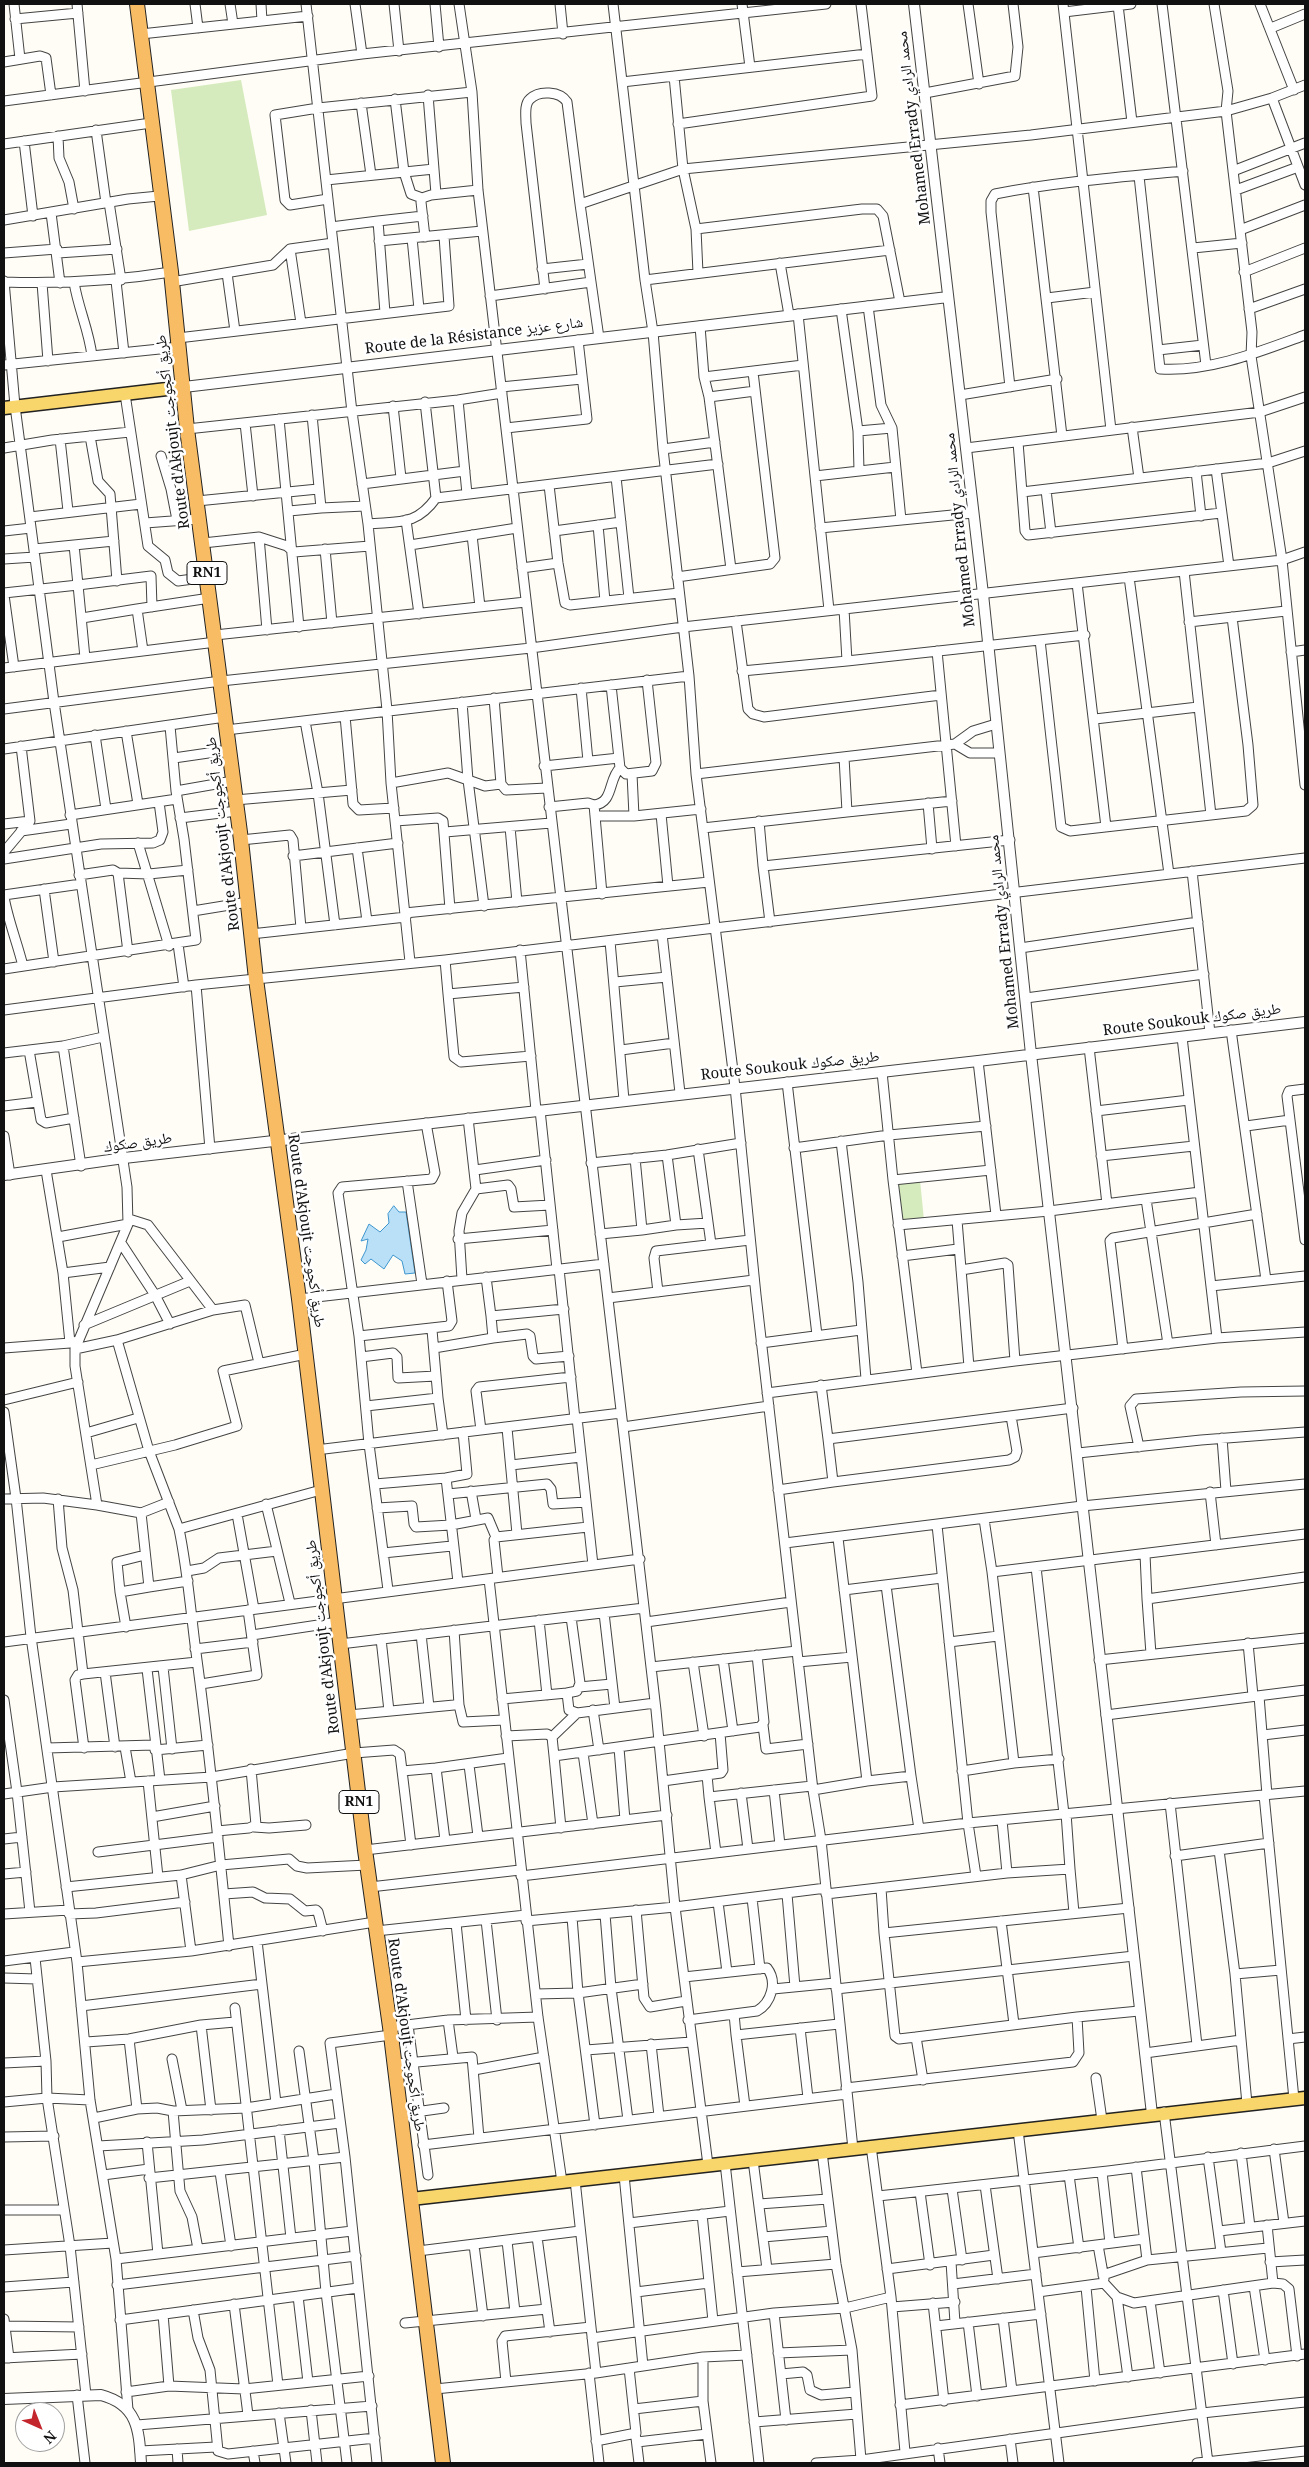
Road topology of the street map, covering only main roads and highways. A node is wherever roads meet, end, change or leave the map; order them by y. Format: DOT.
graph roads {
  1 [pos="137,4"];
  2 [pos="184,387"];
  3 [pos="10,407"];
  4 [pos="1300,2099"];
  5 [pos="411,2199"];
  6 [pos="443,2463"];
  1 -- 2 [label="highway, Route d'Akjoujt طريق أكجوجت / RN1"];
  2 -- 3 [label="main road, Route de la Résistance شارع عزيز"];
  2 -- 5 [label="highway, Route d'Akjoujt طريق أكجوجت / RN1"];
  4 -- 5 [label="main road"];
  5 -- 6 [label="highway, Route d'Akjoujt طريق أكجوجت / RN1"];
}
